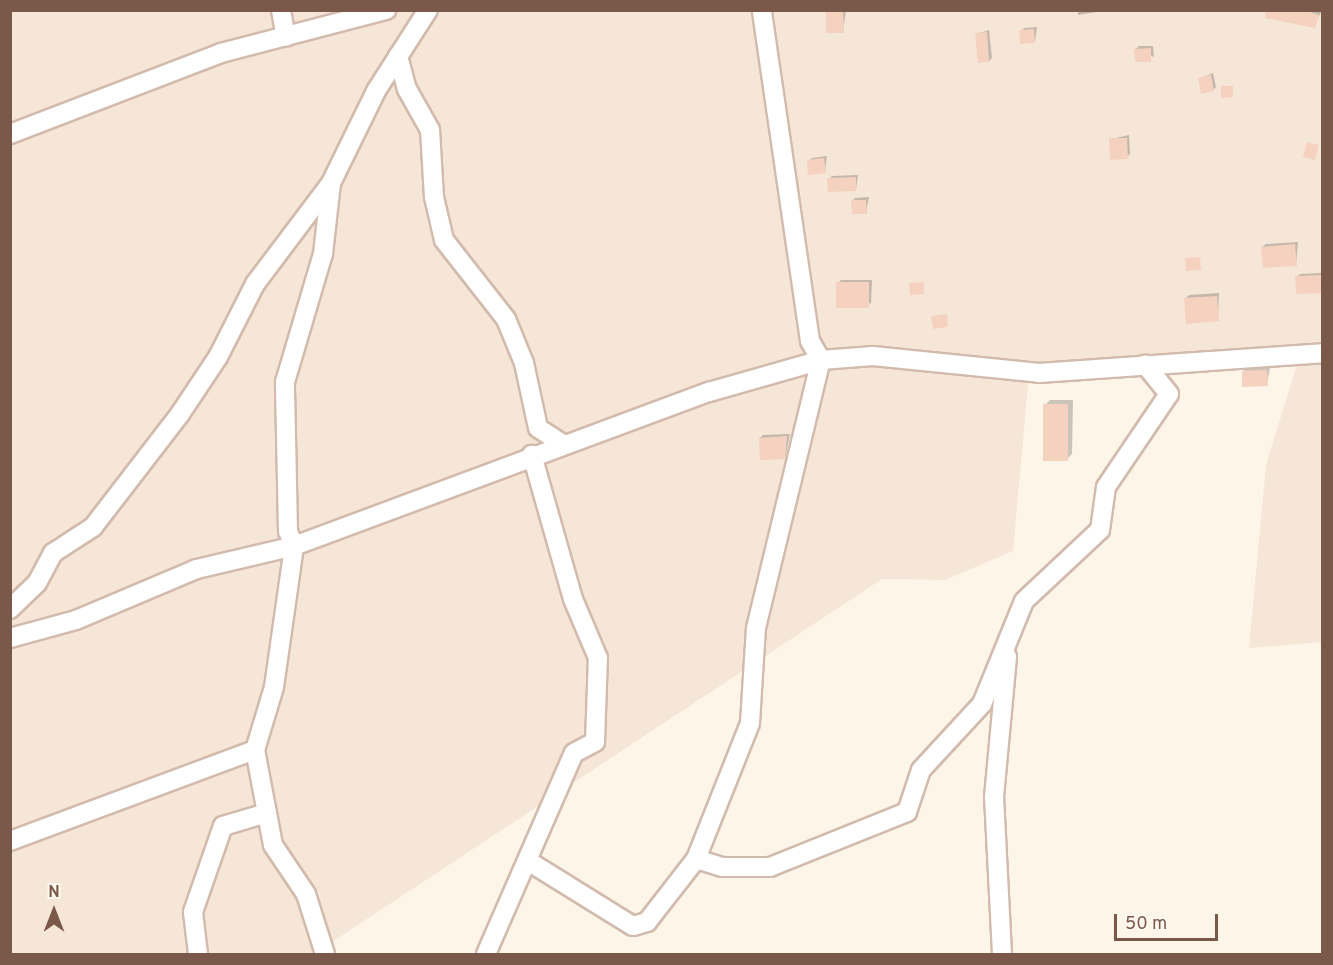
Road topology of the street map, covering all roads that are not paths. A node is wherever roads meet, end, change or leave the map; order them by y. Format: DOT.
graph roads {
  1 [pos="281,10"];
  2 [pos="386,10"];
  3 [pos="428,10"];
  4 [pos="762,10"];
  5 [pos="286,37"];
  6 [pos="398,56"];
  7 [pos="10,134"];
  8 [pos="332,183"];
  9 [pos="1323,353"];
  10 [pos="821,360"];
  11 [pos="1145,364"];
  12 [pos="563,444"];
  13 [pos="532,455"];
  14 [pos="294,546"];
  15 [pos="10,609"];
  16 [pos="1008,631"];
  17 [pos="10,638"];
  18 [pos="255,750"];
  19 [pos="267,813"];
  20 [pos="10,841"];
  21 [pos="696,859"];
  22 [pos="528,861"];
  23 [pos="198,954"];
  24 [pos="325,954"];
  25 [pos="486,954"];
  26 [pos="1002,954"];
  1 -- 5 [label="street"];
  2 -- 5 [label="street"];
  3 -- 6 [label="street"];
  4 -- 10 [label="street"];
  5 -- 7 [label="street"];
  6 -- 8 [label="street"];
  6 -- 12 [label="street"];
  8 -- 14 [label="street"];
  8 -- 15 [label="street"];
  9 -- 11 [label="street"];
  10 -- 11 [label="street"];
  10 -- 12 [label="street"];
  10 -- 21 [label="street"];
  11 -- 16 [label="street"];
  12 -- 13 [label="street"];
  13 -- 14 [label="street"];
  13 -- 22 [label="street"];
  14 -- 17 [label="street"];
  14 -- 18 [label="street"];
  16 -- 21 [label="street"];
  16 -- 26 [label="street"];
  18 -- 19 [label="street"];
  18 -- 20 [label="street"];
  19 -- 23 [label="street"];
  19 -- 24 [label="street"];
  21 -- 22 [label="street"];
  22 -- 25 [label="street"];
}
